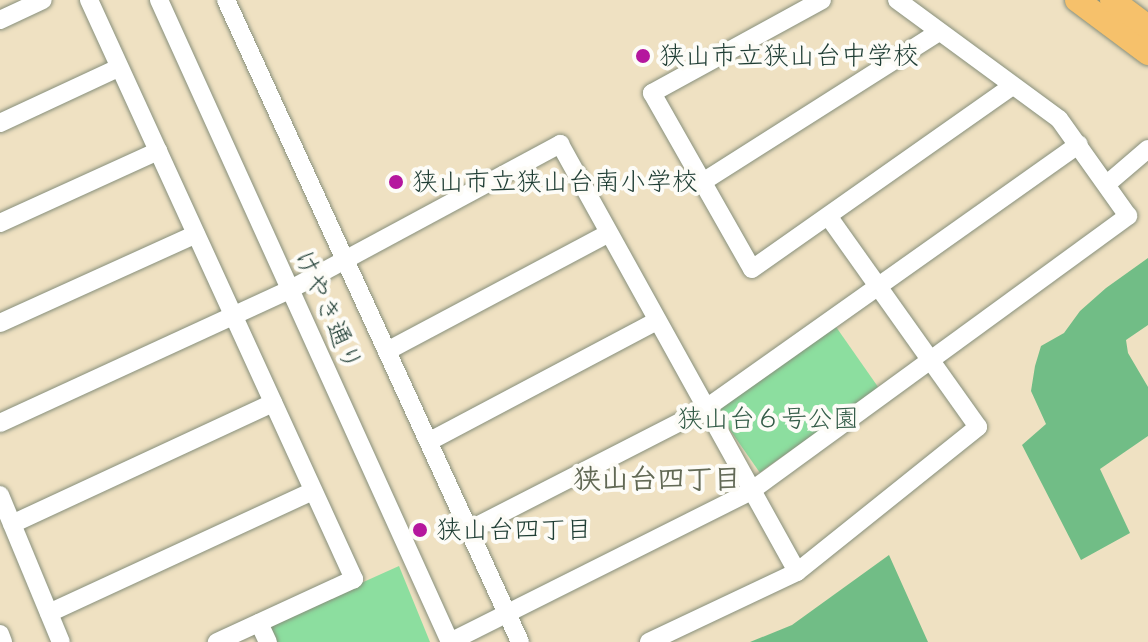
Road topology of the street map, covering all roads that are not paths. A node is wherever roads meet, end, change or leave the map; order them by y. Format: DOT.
graph roads {
  1 [pos="43,0"];
  2 [pos="89,0"];
  3 [pos="159,0"];
  4 [pos="226,0"];
  5 [pos="822,0"];
  6 [pos="897,0"];
  7 [pos="1077,0"];
  8 [pos="1112,0"];
  9 [pos="0,20"];
  10 [pos="1148,27"];
  11 [pos="939,32"];
  12 [pos="1148,53"];
  13 [pos="118,68"];
  14 [pos="1012,86"];
  15 [pos="0,123"];
  16 [pos="1079,144"];
  17 [pos="1148,149"];
  18 [pos="158,151"];
  19 [pos="701,183"];
  20 [pos="1107,184"];
  21 [pos="829,217"];
  22 [pos="0,223"];
  23 [pos="609,233"];
  24 [pos="196,234"];
  25 [pos="346,260"];
  26 [pos="876,286"];
  27 [pos="291,289"];
  28 [pos="234,316"];
  29 [pos="657,321"];
  30 [pos="0,323"];
  31 [pos="387,351"];
  32 [pos="931,362"];
  33 [pos="273,403"];
  34 [pos="705,409"];
  35 [pos="0,423"];
  36 [pos="430,441"];
  37 [pos="313,491"];
  38 [pos="751,491"];
  39 [pos="0,495"];
  40 [pos="12,524"];
  41 [pos="469,530"];
  42 [pos="797,572"];
  43 [pos="49,613"];
  44 [pos="509,615"];
  45 [pos="259,623"];
  46 [pos="0,634"];
  47 [pos="3,642"];
  48 [pos="61,642"];
  49 [pos="217,642"];
  50 [pos="268,642"];
  51 [pos="450,642"];
  52 [pos="520,642"];
  53 [pos="650,642"];
  1 -- 9 [label="street"];
  2 -- 13 [label="street"];
  3 -- 27 [label="street, けやき通り"];
  4 -- 25 [label="street"];
  5 -- 19 [label="street"];
  6 -- 11 [label="street"];
  7 -- 12 [label="main road"];
  8 -- 10 [label="main road"];
  11 -- 14 [label="street"];
  11 -- 19 [label="street"];
  13 -- 15 [label="street"];
  13 -- 18 [label="street"];
  14 -- 16 [label="street"];
  14 -- 21 [label="street"];
  16 -- 20 [label="street"];
  16 -- 26 [label="street"];
  17 -- 20 [label="street"];
  18 -- 22 [label="street"];
  18 -- 24 [label="street"];
  19 -- 21 [label="street"];
  20 -- 32 [label="street"];
  21 -- 26 [label="street"];
  23 -- 25 [label="street"];
  23 -- 29 [label="street"];
  23 -- 31 [label="street"];
  24 -- 28 [label="street"];
  24 -- 30 [label="street"];
  25 -- 27 [label="street"];
  25 -- 31 [label="street"];
  26 -- 32 [label="street"];
  26 -- 34 [label="street"];
  27 -- 28 [label="street"];
  27 -- 51 [label="street, けやき通り"];
  28 -- 33 [label="street"];
  28 -- 35 [label="street"];
  29 -- 34 [label="street"];
  29 -- 36 [label="street"];
  31 -- 36 [label="street"];
  32 -- 38 [label="street"];
  32 -- 42 [label="street"];
  33 -- 37 [label="street"];
  33 -- 40 [label="street"];
  34 -- 38 [label="street"];
  34 -- 41 [label="street"];
  36 -- 41 [label="street"];
  37 -- 43 [label="street"];
  37 -- 45 [label="street"];
  38 -- 42 [label="street"];
  38 -- 44 [label="street"];
  39 -- 40 [label="street"];
  40 -- 43 [label="street"];
  41 -- 44 [label="street"];
  42 -- 53 [label="street"];
  43 -- 48 [label="street"];
  44 -- 51 [label="street"];
  44 -- 52 [label="street"];
  45 -- 49 [label="street"];
  45 -- 50 [label="street"];
  46 -- 47 [label="street"];
}
